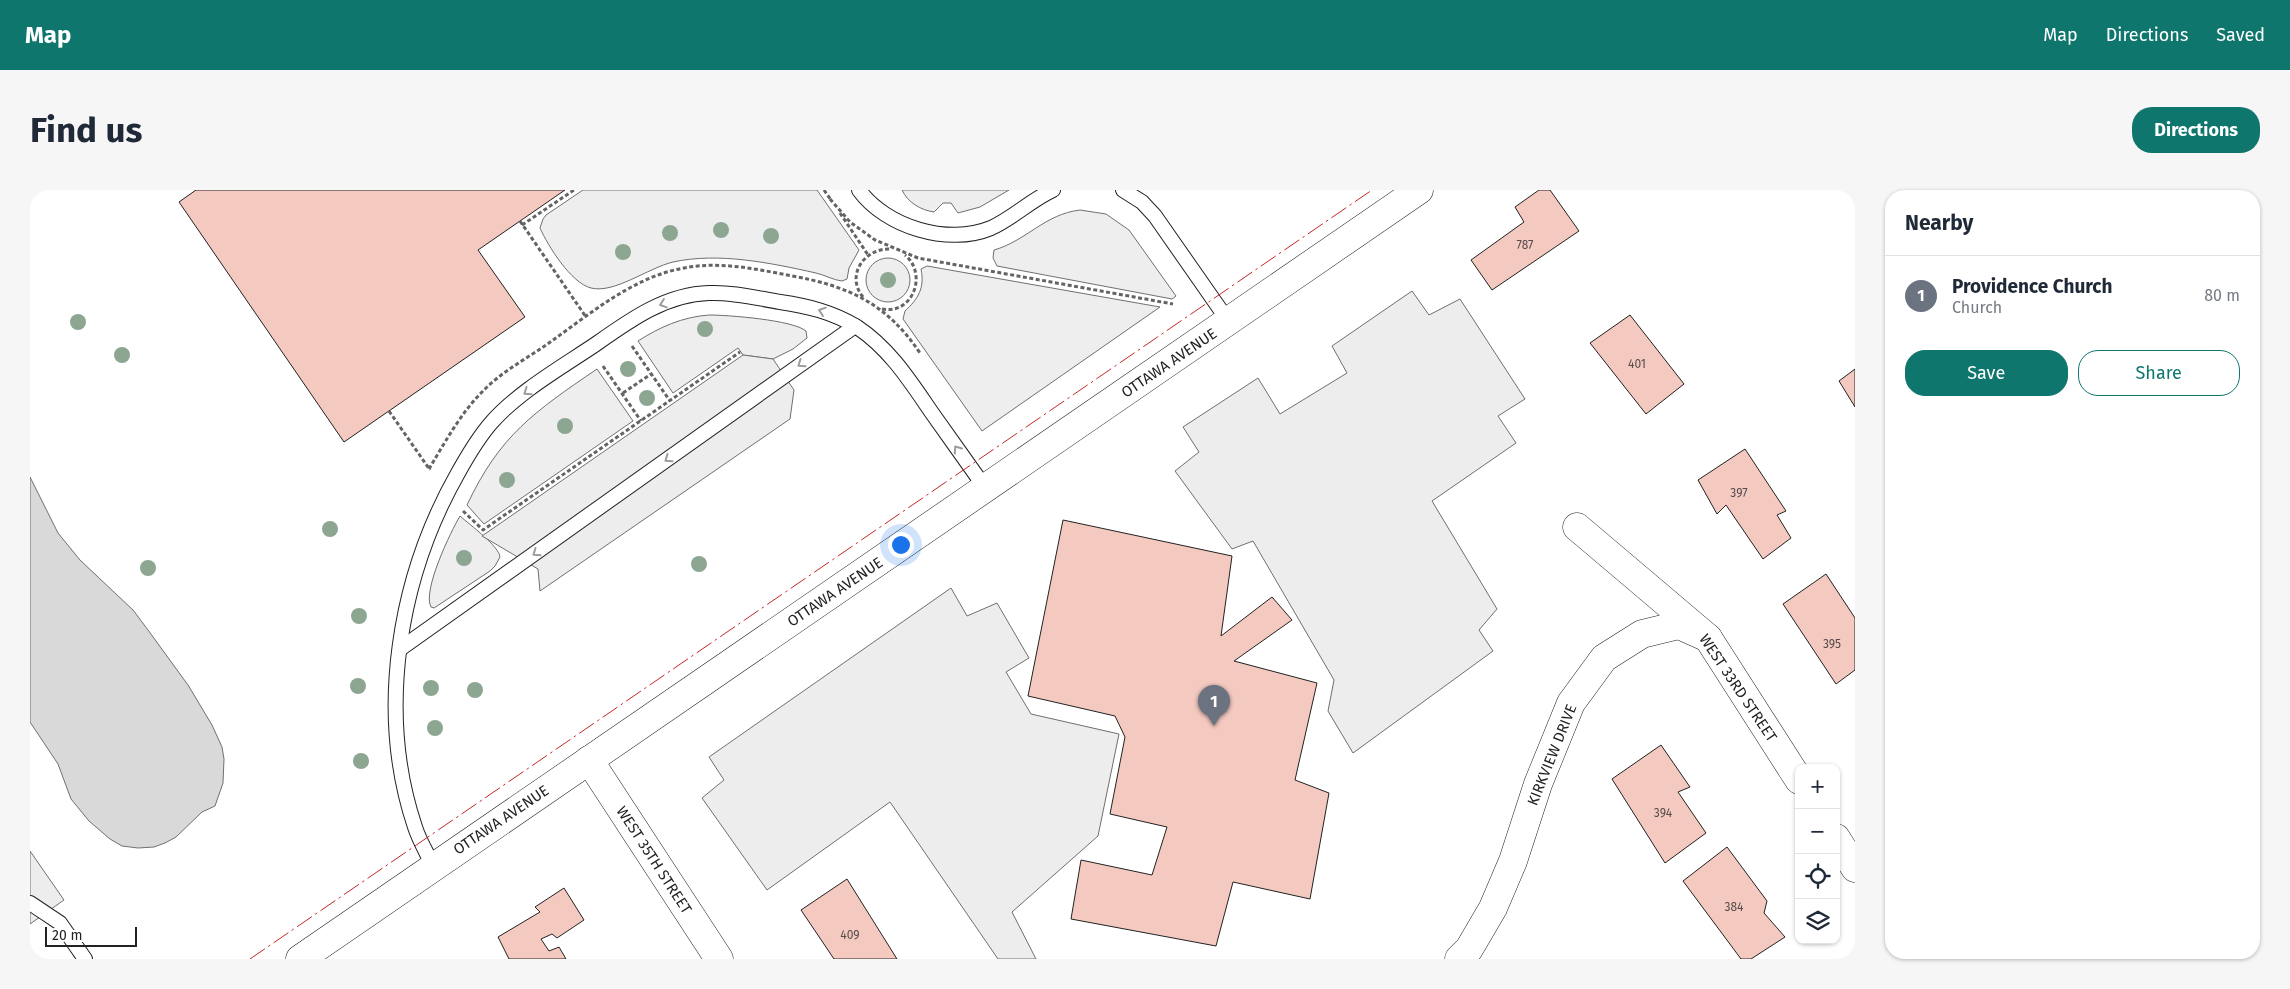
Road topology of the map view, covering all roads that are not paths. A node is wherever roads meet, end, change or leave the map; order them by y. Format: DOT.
graph roads {
  1 [pos="1053,190"];
  2 [pos="1123,190"];
  3 [pos="1420,190"];
  4 [pos="861,191"];
  5 [pos="1229,322"];
  6 [pos="855,326"];
  7 [pos="986,489"];
  8 [pos="1577,527"];
  9 [pos="1708,638"];
  10 [pos="400,649"];
  11 [pos="589,760"];
  12 [pos="1795,774"];
  13 [pos="1840,844"];
  14 [pos="434,866"];
  15 [pos="1855,868"];
  16 [pos="30,903"];
  17 [pos="85,959"];
  18 [pos="300,959"];
  19 [pos="719,959"];
  20 [pos="1459,959"];
  1 -- 4 [label="lane"];
  2 -- 5 [label="lane"];
  3 -- 5 [label="street, OTTAWA AVENUE"];
  5 -- 7 [label="street, OTTAWA AVENUE"];
  7 -- 6 [label="lane, one-way"];
  6 -- 10 [label="lane, one-way"];
  6 -- 10 [label="lane, one-way"];
  7 -- 11 [label="street, OTTAWA AVENUE"];
  8 -- 9 [label="street, WEST 33RD STREET"];
  9 -- 12 [label="street, WEST 33RD STREET"];
  9 -- 20 [label="street, KIRKVIEW DRIVE"];
  10 -- 14 [label="lane"];
  11 -- 14 [label="street, OTTAWA AVENUE"];
  11 -- 19 [label="street, WEST 35TH STREET"];
  13 -- 15 [label="street"];
  14 -- 18 [label="street, OTTAWA AVENUE"];
  16 -- 17 [label="lane"];
}
